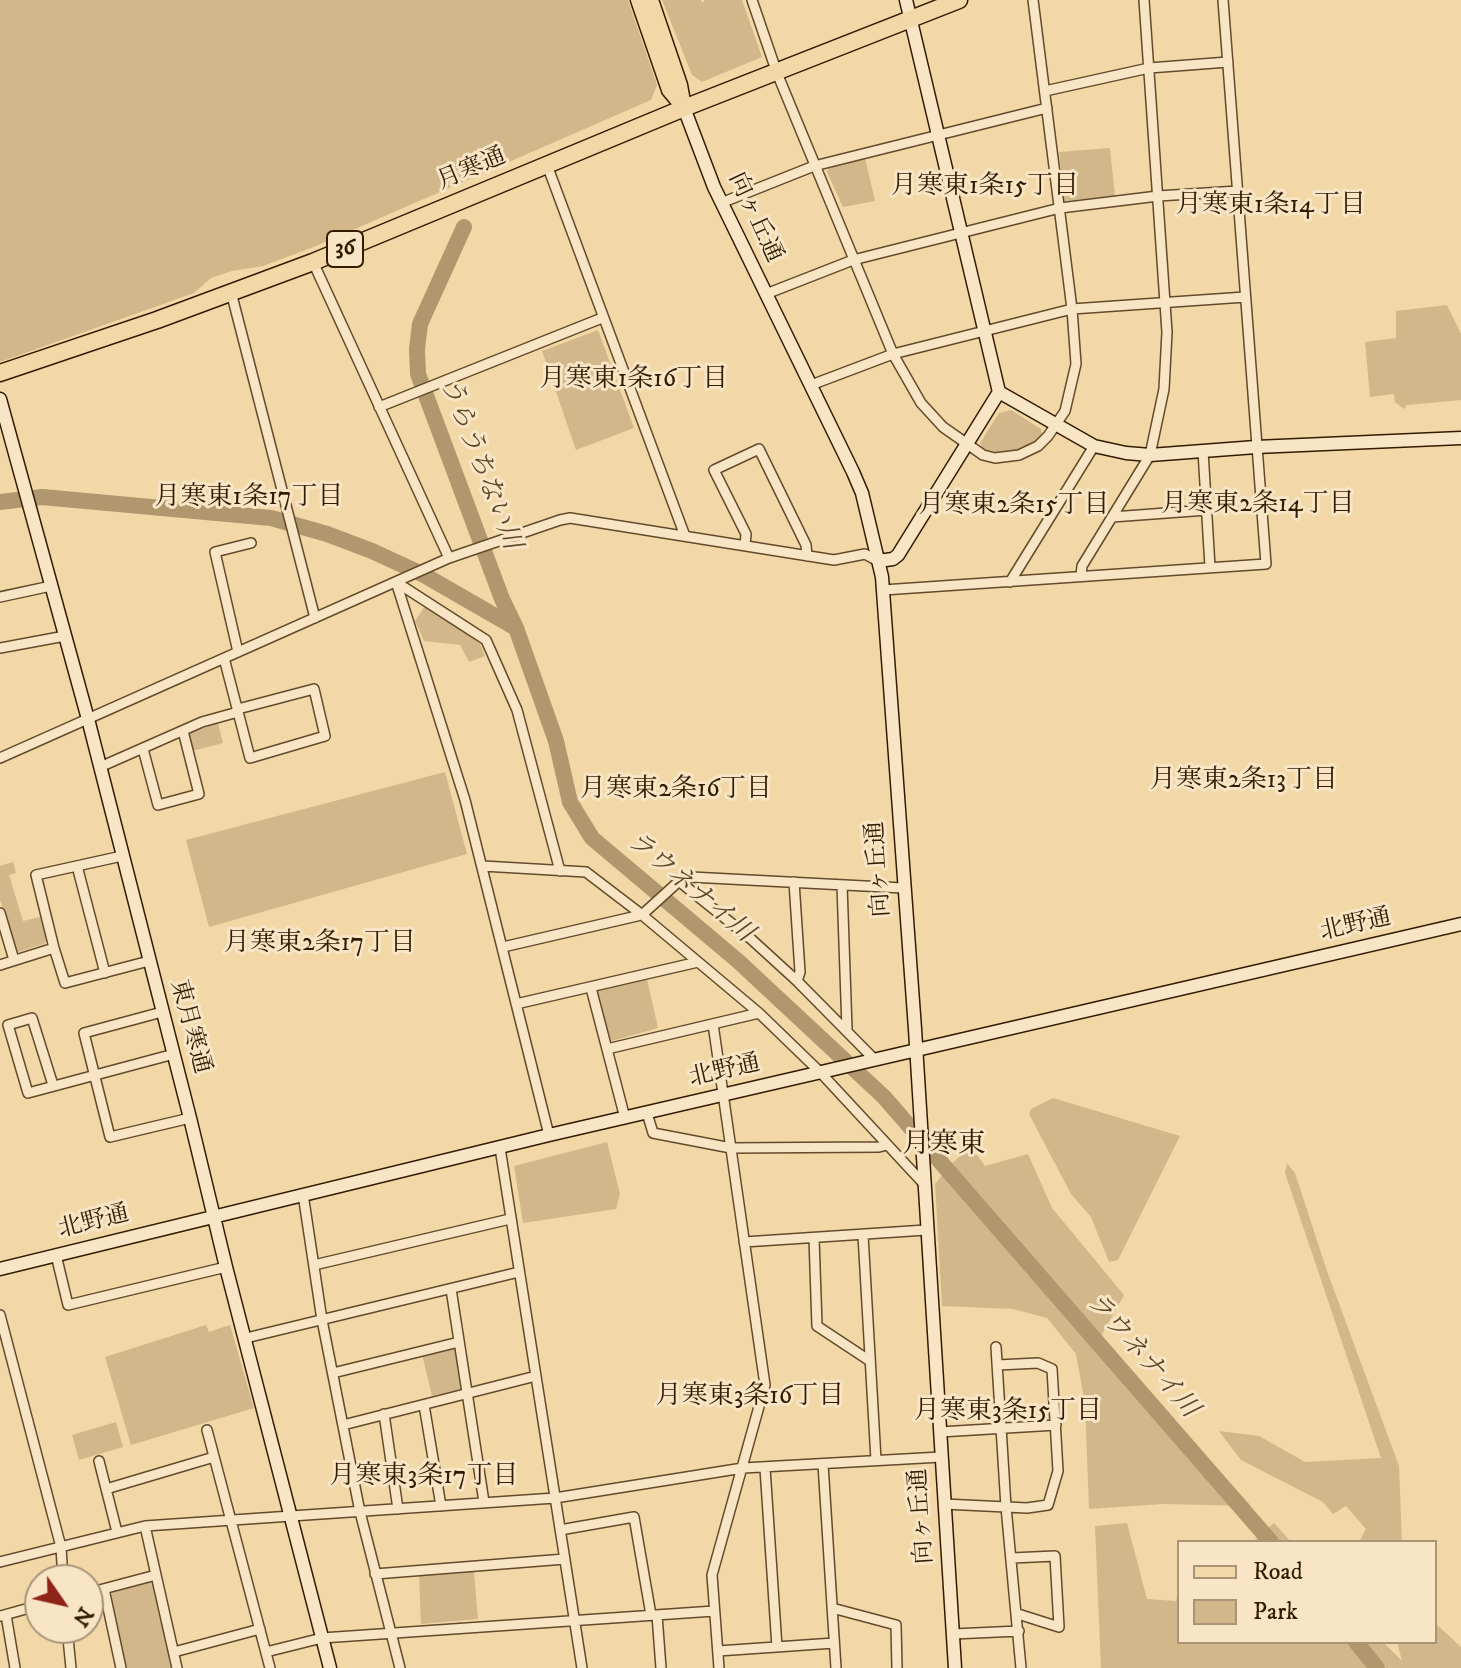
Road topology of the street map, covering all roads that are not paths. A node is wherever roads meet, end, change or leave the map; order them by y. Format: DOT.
graph roads {
  1 [pos="638,0"];
  2 [pos="651,0"];
  3 [pos="752,0"];
  4 [pos="906,0"];
  5 [pos="959,0"];
  6 [pos="1033,0"];
  7 [pos="1144,0"];
  8 [pos="1223,0"];
  9 [pos="910,19"];
  10 [pos="1228,62"];
  11 [pos="1149,68"];
  12 [pos="777,73"];
  13 [pos="1045,91"];
  14 [pos="684,108"];
  15 [pos="1047,108"];
  16 [pos="939,135"];
  17 [pos="547,165"];
  18 [pos="814,166"];
  19 [pos="1238,191"];
  20 [pos="1158,196"];
  21 [pos="721,203"];
  22 [pos="1060,208"];
  23 [pos="962,233"];
  24 [pos="853,260"];
  25 [pos="313,262"];
  26 [pos="231,292"];
  27 [pos="766,294"];
  28 [pos="1245,297"];
  29 [pos="1165,304"];
  30 [pos="1072,309"];
  31 [pos="602,318"];
  32 [pos="985,330"];
  33 [pos="893,354"];
  34 [pos="0,373"];
  35 [pos="811,385"];
  36 [pos="999,392"];
  37 [pos="0,399"];
  38 [pos="379,407"];
  39 [pos="1056,426"];
  40 [pos="1461,438"];
  41 [pos="967,445"];
  42 [pos="1094,446"];
  43 [pos="1256,447"];
  44 [pos="1203,451"];
  45 [pos="1150,455"];
  46 [pos="1207,510"];
  47 [pos="1112,517"];
  48 [pos="685,536"];
  49 [pos="251,543"];
  50 [pos="745,546"];
  51 [pos="807,556"];
  52 [pos="449,558"];
  53 [pos="878,561"];
  54 [pos="1210,567"];
  55 [pos="1081,576"];
  56 [pos="396,582"];
  57 [pos="1010,582"];
  58 [pos="51,586"];
  59 [pos="883,590"];
  60 [pos="0,597"];
  61 [pos="315,618"];
  62 [pos="65,636"];
  63 [pos="0,648"];
  64 [pos="238,652"];
  65 [pos="224,658"];
  66 [pos="238,711"];
  67 [pos="88,719"];
  68 [pos="183,731"];
  69 [pos="143,749"];
  70 [pos="0,758"];
  71 [pos="100,767"];
  72 [pos="122,856"];
  73 [pos="77,866"];
  74 [pos="483,866"];
  75 [pos="560,871"];
  76 [pos="680,882"];
  77 [pos="794,882"];
  78 [pos="842,885"];
  79 [pos="903,888"];
  80 [pos="0,913"];
  81 [pos="641,914"];
  82 [pos="1461,924"];
  83 [pos="503,947"];
  84 [pos="54,948"];
  85 [pos="14,960"];
  86 [pos="149,961"];
  87 [pos="698,962"];
  88 [pos="0,965"];
  89 [pos="105,973"];
  90 [pos="797,981"];
  91 [pos="591,988"];
  92 [pos="516,1004"];
  93 [pos="162,1012"];
  94 [pos="759,1013"];
  95 [pos="713,1024"];
  96 [pos="847,1029"];
  97 [pos="607,1049"];
  98 [pos="916,1051"];
  99 [pos="174,1054"];
  100 [pos="872,1060"];
  101 [pos="823,1072"];
  102 [pos="94,1073"];
  103 [pos="53,1085"];
  104 [pos="723,1096"];
  105 [pos="647,1113"];
  106 [pos="190,1118"];
  107 [pos="625,1118"];
  108 [pos="549,1135"];
  109 [pos="887,1145"];
  110 [pos="500,1148"];
  111 [pos="731,1148"];
  112 [pos="923,1183"];
  113 [pos="303,1194"];
  114 [pos="215,1216"];
  115 [pos="510,1219"];
  116 [pos="926,1230"];
  117 [pos="863,1235"];
  118 [pos="814,1238"];
  119 [pos="744,1242"];
  120 [pos="56,1255"];
  121 [pos="314,1265"];
  122 [pos="226,1267"];
  123 [pos="0,1269"];
  124 [pos="519,1272"];
  125 [pos="451,1289"];
  126 [pos="0,1315"];
  127 [pos="322,1320"];
  128 [pos="246,1338"];
  129 [pos="459,1342"];
  130 [pos="996,1347"];
  131 [pos="870,1361"];
  132 [pos="998,1365"];
  133 [pos="333,1373"];
  134 [pos="536,1376"];
  135 [pos="467,1393"];
  136 [pos="424,1405"];
  137 [pos="384,1414"];
  138 [pos="343,1425"];
  139 [pos="1056,1425"];
  140 [pos="1002,1429"];
  141 [pos="207,1430"];
  142 [pos="940,1432"];
  143 [pos="214,1457"];
  144 [pos="941,1457"];
  145 [pos="876,1460"];
  146 [pos="99,1461"];
  147 [pos="823,1464"];
  148 [pos="743,1468"];
  149 [pos="765,1468"];
  150 [pos="106,1489"];
  151 [pos="555,1498"];
  152 [pos="484,1502"];
  153 [pos="944,1504"];
  154 [pos="441,1506"];
  155 [pos="1006,1507"];
  156 [pos="398,1509"];
  157 [pos="360,1512"];
  158 [pos="291,1516"];
  159 [pos="232,1520"];
  160 [pos="145,1526"];
  161 [pos="560,1530"];
  162 [pos="117,1532"];
  163 [pos="61,1547"];
  164 [pos="1012,1558"];
  165 [pos="565,1559"];
  166 [pos="0,1560"];
  167 [pos="62,1564"];
  168 [pos="375,1574"];
  169 [pos="156,1575"];
  170 [pos="104,1589"];
  171 [pos="832,1608"];
  172 [pos="24,1610"];
  173 [pos="714,1611"];
  174 [pos="1018,1614"];
  175 [pos="654,1615"];
  176 [pos="3,1616"];
  177 [pos="575,1621"];
  178 [pos="260,1629"];
  179 [pos="1019,1631"];
  180 [pos="390,1634"];
  181 [pos="953,1634"];
  182 [pos="322,1638"];
  183 [pos="834,1643"];
  184 [pos="69,1644"];
  185 [pos="777,1647"];
  186 [pos="718,1651"];
  187 [pos="174,1652"];
  188 [pos="266,1652"];
  189 [pos="15,1668"];
  190 [pos="71,1668"];
  191 [pos="121,1668"];
  192 [pos="177,1668"];
  193 [pos="270,1668"];
  194 [pos="330,1668"];
  195 [pos="400,1668"];
  196 [pos="582,1668"];
  197 [pos="661,1668"];
  198 [pos="719,1668"];
  199 [pos="836,1668"];
  200 [pos="897,1668"];
  201 [pos="955,1668"];
  202 [pos="1021,1668"];
  1 -- 14 [label="main road"];
  2 -- 14 [label="main road"];
  3 -- 12 [label="street"];
  4 -- 9 [label="street"];
  5 -- 9 [label="highway, 月寒通 / 36"];
  6 -- 13 [label="street"];
  7 -- 11 [label="street"];
  8 -- 10 [label="street"];
  9 -- 12 [label="highway, 月寒通 / 36"];
  9 -- 16 [label="street"];
  10 -- 11 [label="street"];
  10 -- 19 [label="street"];
  11 -- 13 [label="street"];
  11 -- 20 [label="street"];
  12 -- 14 [label="highway, 月寒通 / 36"];
  12 -- 18 [label="street"];
  13 -- 15 [label="street"];
  14 -- 17 [label="highway, 月寒通 / 36"];
  14 -- 21 [label="street, 向ヶ丘通"];
  15 -- 16 [label="street"];
  15 -- 22 [label="street"];
  16 -- 18 [label="street"];
  16 -- 23 [label="street"];
  17 -- 25 [label="highway, 月寒通 / 36"];
  17 -- 31 [label="street"];
  18 -- 21 [label="street"];
  18 -- 24 [label="street"];
  19 -- 20 [label="street"];
  19 -- 28 [label="street"];
  20 -- 22 [label="street"];
  20 -- 29 [label="street"];
  21 -- 27 [label="street, 向ヶ丘通"];
  22 -- 23 [label="street"];
  22 -- 30 [label="street"];
  23 -- 24 [label="street"];
  23 -- 32 [label="street"];
  24 -- 27 [label="street"];
  24 -- 33 [label="street"];
  25 -- 26 [label="highway, 月寒通 / 36"];
  25 -- 38 [label="street"];
  26 -- 34 [label="highway, 月寒通 / 36"];
  26 -- 61 [label="street"];
  27 -- 35 [label="street, 向ヶ丘通"];
  28 -- 29 [label="street"];
  28 -- 43 [label="street"];
  29 -- 30 [label="street"];
  29 -- 45 [label="street"];
  30 -- 32 [label="street"];
  30 -- 39 [label="street"];
  31 -- 38 [label="street"];
  31 -- 48 [label="street"];
  32 -- 33 [label="street"];
  32 -- 36 [label="street"];
  33 -- 35 [label="street"];
  33 -- 41 [label="street"];
  35 -- 53 [label="street, 向ヶ丘通"];
  36 -- 39 [label="street"];
  36 -- 41 [label="street"];
  37 -- 58 [label="street, 東月寒通"];
  38 -- 52 [label="street"];
  39 -- 41 [label="street"];
  39 -- 42 [label="street"];
  40 -- 43 [label="street"];
  41 -- 53 [label="street"];
  42 -- 45 [label="street"];
  42 -- 57 [label="street"];
  43 -- 44 [label="street"];
  43 -- 54 [label="street"];
  44 -- 45 [label="street"];
  44 -- 46 [label="street"];
  45 -- 47 [label="street"];
  46 -- 47 [label="street"];
  46 -- 54 [label="street"];
  47 -- 55 [label="street"];
  48 -- 50 [label="street"];
  48 -- 52 [label="street"];
  49 -- 64 [label="street"];
  50 -- 51 [label="street"];
  50 -- 51 [label="street"];
  51 -- 53 [label="street"];
  52 -- 56 [label="street"];
  53 -- 59 [label="street, 向ヶ丘通"];
  54 -- 55 [label="street"];
  55 -- 57 [label="street"];
  56 -- 61 [label="street"];
  56 -- 74 [label="street"];
  56 -- 75 [label="street"];
  57 -- 59 [label="street"];
  58 -- 60 [label="street"];
  58 -- 62 [label="street, 東月寒通"];
  59 -- 79 [label="street, 向ヶ丘通"];
  61 -- 64 [label="street"];
  62 -- 63 [label="street"];
  62 -- 67 [label="street, 東月寒通"];
  64 -- 65 [label="street"];
  65 -- 66 [label="street"];
  65 -- 67 [label="street"];
  66 -- 66 [label="street"];
  66 -- 68 [label="street"];
  67 -- 70 [label="street"];
  67 -- 71 [label="street, 東月寒通"];
  68 -- 69 [label="street"];
  68 -- 69 [label="street"];
  69 -- 71 [label="street"];
  71 -- 72 [label="street, 東月寒通"];
  72 -- 73 [label="street"];
  72 -- 86 [label="street, 東月寒通"];
  73 -- 84 [label="street"];
  73 -- 89 [label="street"];
  74 -- 75 [label="street"];
  74 -- 83 [label="street"];
  75 -- 81 [label="street"];
  76 -- 77 [label="street"];
  76 -- 81 [label="street"];
  76 -- 90 [label="street"];
  77 -- 78 [label="street"];
  77 -- 90 [label="street"];
  78 -- 79 [label="street"];
  78 -- 96 [label="street"];
  79 -- 98 [label="street, 向ヶ丘通"];
  80 -- 85 [label="street"];
  81 -- 83 [label="street"];
  81 -- 87 [label="street"];
  82 -- 98 [label="street, 北野通"];
  83 -- 92 [label="street"];
  84 -- 85 [label="street"];
  84 -- 89 [label="street"];
  85 -- 88 [label="street"];
  86 -- 89 [label="street"];
  86 -- 93 [label="street, 東月寒通"];
  87 -- 91 [label="street"];
  87 -- 94 [label="street"];
  90 -- 96 [label="street"];
  91 -- 92 [label="street"];
  91 -- 97 [label="street"];
  92 -- 108 [label="street"];
  93 -- 99 [label="street, 東月寒通"];
  93 -- 102 [label="street"];
  94 -- 95 [label="street"];
  94 -- 101 [label="street"];
  95 -- 97 [label="street"];
  95 -- 104 [label="street"];
  96 -- 100 [label="street"];
  97 -- 107 [label="street"];
  98 -- 100 [label="street, 北野通"];
  98 -- 112 [label="street, 向ヶ丘通"];
  99 -- 102 [label="street"];
  99 -- 106 [label="street, 東月寒通"];
  100 -- 101 [label="street, 北野通"];
  101 -- 104 [label="street, 北野通"];
  101 -- 109 [label="street"];
  102 -- 103 [label="street"];
  102 -- 106 [label="street"];
  103 -- 103 [label="street"];
  104 -- 105 [label="street, 北野通"];
  104 -- 111 [label="street"];
  105 -- 107 [label="street, 北野通"];
  105 -- 111 [label="street"];
  106 -- 114 [label="street, 東月寒通"];
  107 -- 108 [label="street, 北野通"];
  108 -- 110 [label="street, 北野通"];
  109 -- 111 [label="street"];
  109 -- 112 [label="street"];
  110 -- 113 [label="street, 北野通"];
  110 -- 115 [label="street"];
  111 -- 119 [label="street"];
  112 -- 116 [label="street, 向ヶ丘通"];
  113 -- 114 [label="street, 北野通"];
  113 -- 121 [label="street"];
  114 -- 120 [label="street, 北野通"];
  114 -- 122 [label="street, 東月寒通"];
  115 -- 121 [label="street"];
  115 -- 124 [label="street"];
  116 -- 117 [label="street"];
  116 -- 142 [label="street, 向ヶ丘通"];
  117 -- 118 [label="street"];
  117 -- 131 [label="street"];
  118 -- 119 [label="street"];
  118 -- 131 [label="street"];
  119 -- 148 [label="street"];
  120 -- 122 [label="street"];
  120 -- 123 [label="street, 北野通"];
  121 -- 127 [label="street"];
  122 -- 128 [label="street, 東月寒通"];
  124 -- 125 [label="street"];
  124 -- 134 [label="street"];
  125 -- 127 [label="street"];
  125 -- 129 [label="street"];
  126 -- 163 [label="street"];
  127 -- 128 [label="street"];
  127 -- 133 [label="street"];
  128 -- 158 [label="street, 東月寒通"];
  129 -- 133 [label="street"];
  129 -- 135 [label="street"];
  130 -- 132 [label="street"];
  131 -- 145 [label="street"];
  132 -- 139 [label="street"];
  132 -- 140 [label="street"];
  133 -- 138 [label="street"];
  134 -- 135 [label="street"];
  134 -- 151 [label="street"];
  135 -- 136 [label="street"];
  135 -- 152 [label="street"];
  136 -- 137 [label="street"];
  136 -- 154 [label="street"];
  137 -- 138 [label="street"];
  137 -- 156 [label="street"];
  138 -- 157 [label="street"];
  139 -- 140 [label="street"];
  139 -- 155 [label="street"];
  140 -- 142 [label="street"];
  140 -- 155 [label="street"];
  141 -- 143 [label="street"];
  142 -- 144 [label="street, 向ヶ丘通"];
  143 -- 150 [label="street"];
  143 -- 159 [label="street"];
  144 -- 145 [label="street"];
  144 -- 153 [label="street, 向ヶ丘通"];
  145 -- 147 [label="street"];
  146 -- 150 [label="street"];
  147 -- 149 [label="street"];
  147 -- 171 [label="street"];
  148 -- 149 [label="street"];
  148 -- 151 [label="street"];
  148 -- 173 [label="street"];
  149 -- 185 [label="street"];
  150 -- 162 [label="street"];
  151 -- 152 [label="street"];
  151 -- 161 [label="street"];
  152 -- 154 [label="street"];
  153 -- 155 [label="street"];
  153 -- 181 [label="street, 向ヶ丘通"];
  154 -- 156 [label="street"];
  155 -- 164 [label="street"];
  156 -- 157 [label="street"];
  157 -- 158 [label="street"];
  157 -- 168 [label="street"];
  158 -- 159 [label="street"];
  158 -- 182 [label="street, 東月寒通"];
  159 -- 160 [label="street"];
  159 -- 178 [label="street"];
  160 -- 162 [label="street"];
  160 -- 169 [label="street"];
  161 -- 165 [label="street"];
  161 -- 175 [label="street"];
  162 -- 163 [label="street"];
  163 -- 166 [label="street"];
  163 -- 167 [label="street"];
  164 -- 174 [label="street"];
  164 -- 174 [label="street"];
  165 -- 168 [label="street"];
  165 -- 177 [label="street"];
  168 -- 180 [label="street"];
  169 -- 170 [label="street"];
  169 -- 187 [label="street"];
  170 -- 191 [label="street"];
  171 -- 183 [label="street"];
  171 -- 200 [label="street"];
  172 -- 176 [label="street"];
  173 -- 175 [label="street"];
  173 -- 186 [label="street"];
  174 -- 179 [label="street"];
  175 -- 177 [label="street"];
  175 -- 197 [label="street"];
  176 -- 189 [label="street"];
  177 -- 180 [label="street"];
  177 -- 196 [label="street"];
  178 -- 187 [label="street"];
  178 -- 188 [label="street"];
  179 -- 181 [label="street"];
  179 -- 202 [label="street"];
  180 -- 182 [label="street"];
  180 -- 195 [label="street"];
  181 -- 201 [label="street, 向ヶ丘通"];
  182 -- 188 [label="street"];
  182 -- 194 [label="street, 東月寒通"];
  183 -- 185 [label="street"];
  183 -- 199 [label="street"];
  184 -- 190 [label="street"];
  185 -- 186 [label="street"];
  186 -- 198 [label="street"];
  187 -- 192 [label="street"];
  188 -- 193 [label="street"];
}
